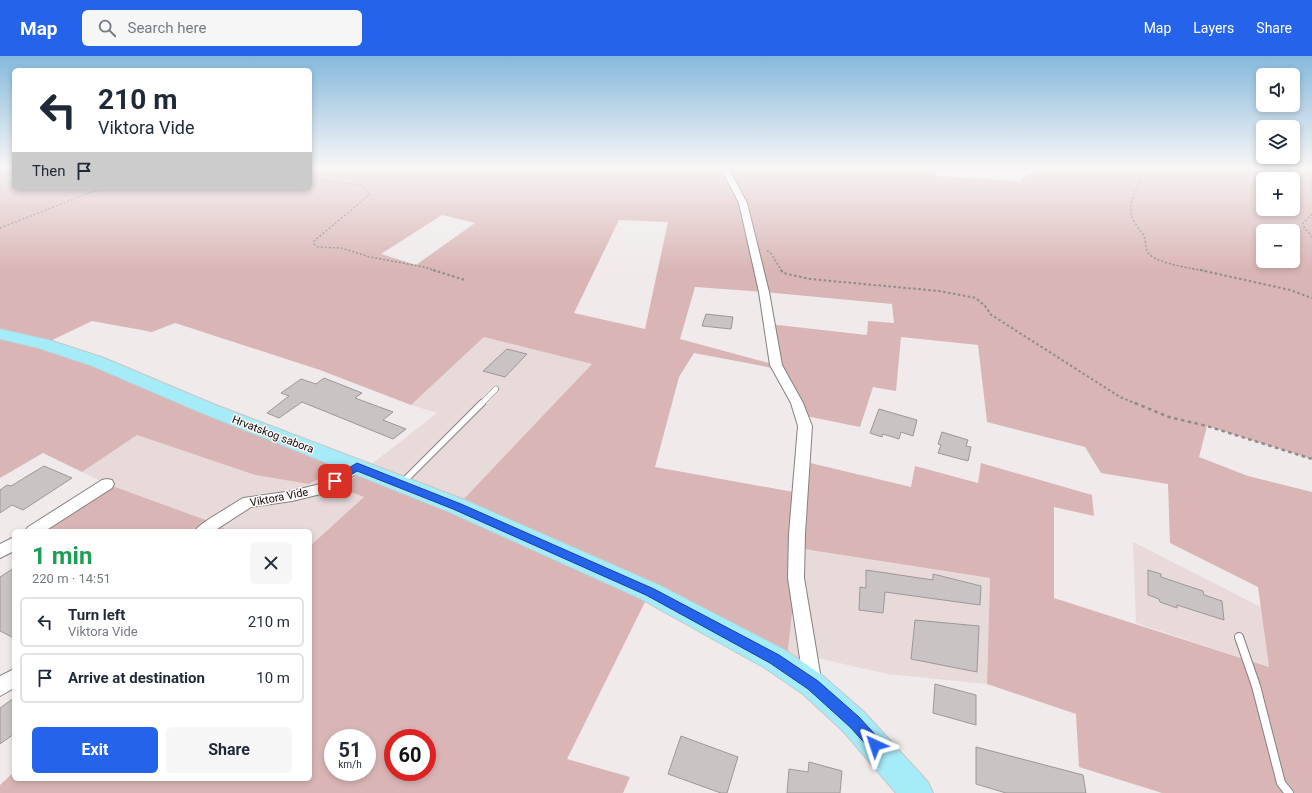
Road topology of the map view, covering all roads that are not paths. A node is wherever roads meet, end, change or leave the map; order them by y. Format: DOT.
graph roads {
  1 [pos="742,201"];
  2 [pos="0,334"];
  3 [pos="496,389"];
  4 [pos="357,467"];
  5 [pos="107,484"];
  6 [pos="400,484"];
  7 [pos="36,529"];
  8 [pos="206,529"];
  9 [pos="12,544"];
  10 [pos="0,552"];
  11 [pos="1239,636"];
  12 [pos="12,679"];
  13 [pos="813,685"];
  14 [pos="0,688"];
  15 [pos="917,793"];
  16 [pos="1289,793"];
  1 -- 13 [label="street"];
  2 -- 4 [label="main road, Hrvatskog sabora"];
  3 -- 6 [label="lane"];
  4 -- 6 [label="main road, Hrvatskog sabora"];
  4 -- 8 [label="street, Viktora Vide"];
  5 -- 7 [label="street"];
  6 -- 13 [label="main road, Hrvatskog sabora"];
  9 -- 10 [label="street"];
  11 -- 16 [label="lane"];
  12 -- 14 [label="street"];
  13 -- 15 [label="main road, Hrvatskog sabora"];
}
